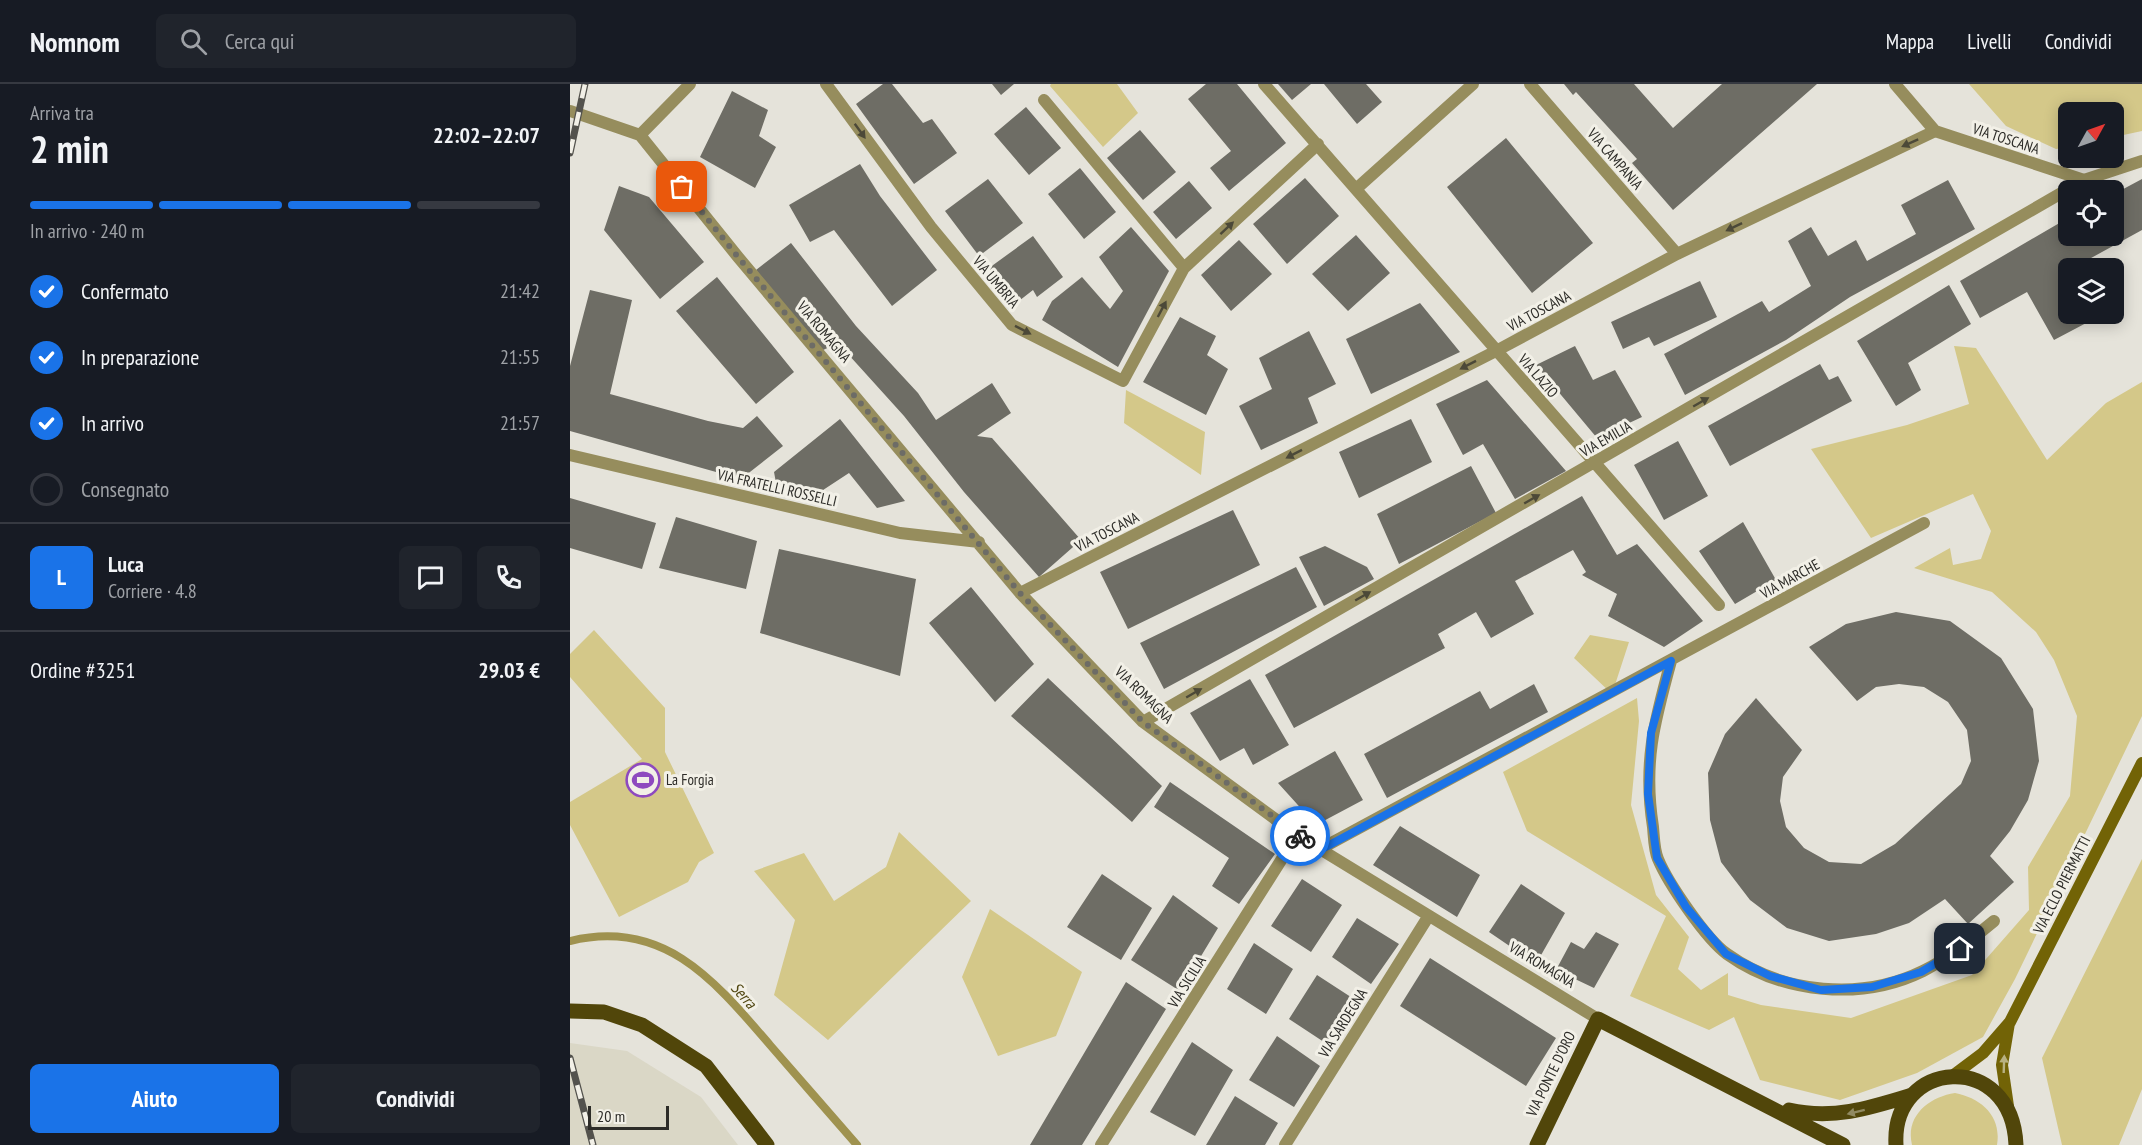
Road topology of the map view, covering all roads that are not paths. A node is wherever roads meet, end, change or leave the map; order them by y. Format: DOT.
graph roads {
  1 [pos="690,84"];
  2 [pos="826,84"];
  3 [pos="1264,84"];
  4 [pos="1473,84"];
  5 [pos="1530,84"];
  6 [pos="1894,84"];
  7 [pos="1044,100"];
  8 [pos="570,111"];
  9 [pos="1935,131"];
  10 [pos="640,135"];
  11 [pos="1318,144"];
  12 [pos="2142,161"];
  13 [pos="2084,180"];
  14 [pos="1356,189"];
  15 [pos="2058,195"];
  16 [pos="1677,254"];
  17 [pos="1184,268"];
  18 [pos="1496,351"];
  19 [pos="570,455"];
  20 [pos="1594,463"];
  21 [pos="1924,523"];
  22 [pos="979,542"];
  23 [pos="1020,593"];
  24 [pos="1719,605"];
  25 [pos="1671,661"];
  26 [pos="1143,722"];
  27 [pos="2142,763"];
  28 [pos="1298,835"];
  29 [pos="1322,849"];
  30 [pos="1428,917"];
  31 [pos="1994,921"];
  32 [pos="570,1011"];
  33 [pos="1598,1019"];
  34 [pos="2010,1022"];
  35 [pos="1951,1077"];
  36 [pos="1912,1095"];
  37 [pos="1770,1106"];
  38 [pos="2008,1106"];
  39 [pos="767,1145"];
  40 [pos="1101,1145"];
  41 [pos="1285,1145"];
  42 [pos="1537,1145"];
  43 [pos="1842,1145"];
  44 [pos="1896,1145"];
  45 [pos="2016,1145"];
  1 -- 10 [label="street"];
  2 -- 17 [label="street, VIA UMBRIA, one-way"];
  3 -- 11 [label="street, VIA LAZIO"];
  4 -- 14 [label="street"];
  5 -- 16 [label="street, VIA CAMPANIA"];
  6 -- 9 [label="street"];
  7 -- 17 [label="street"];
  8 -- 10 [label="street"];
  9 -- 13 [label="street, VIA TOSCANA"];
  9 -- 16 [label="street, VIA TOSCANA, one-way"];
  10 -- 22 [label="street, VIA ROMAGNA"];
  11 -- 14 [label="street, VIA LAZIO"];
  17 -- 11 [label="street, VIA UMBRIA, one-way"];
  12 -- 13 [label="street, VIA EMILIA"];
  14 -- 18 [label="street, VIA LAZIO"];
  20 -- 15 [label="street, VIA EMILIA, one-way"];
  16 -- 18 [label="street, VIA TOSCANA"];
  18 -- 20 [label="street, VIA LAZIO"];
  18 -- 23 [label="street, VIA TOSCANA, one-way"];
  19 -- 22 [label="street, VIA FRATELLI ROSSELLI"];
  20 -- 24 [label="street, VIA LAZIO"];
  26 -- 20 [label="street, VIA EMILIA, one-way"];
  21 -- 25 [label="street, VIA MARCHE"];
  22 -- 23 [label="street, VIA ROMAGNA"];
  23 -- 26 [label="street, VIA ROMAGNA"];
  25 -- 29 [label="street, VIA MARCHE"];
  25 -- 31 [label="street"];
  26 -- 28 [label="street, VIA ROMAGNA"];
  27 -- 34 [label="main road, VIA ECLO PIERMATTI"];
  28 -- 29 [label="street, VIA ROMAGNA"];
  28 -- 40 [label="street, VIA SICILIA"];
  29 -- 30 [label="street, VIA ROMAGNA"];
  30 -- 33 [label="street, VIA ROMAGNA"];
  30 -- 41 [label="street, VIA SARDEGNA"];
  32 -- 39 [label="main road"];
  33 -- 37 [label="main road, VIA ROMAGNA"];
  33 -- 42 [label="main road, VIA PONTE D'ORO"];
  34 -- 35 [label="main road, VIA ECLO PIERMATTI"];
  38 -- 34 [label="main road, VIA ECLO PIERMATTI, one-way"];
  35 -- 36 [label="main road, VIA ROMAGNA"];
  35 -- 38 [label="main road"];
  36 -- 37 [label="main road, VIA ROMAGNA, one-way"];
  36 -- 44 [label="main road"];
  37 -- 43 [label="main road, VIA ROMAGNA"];
  38 -- 45 [label="main road"];
}
